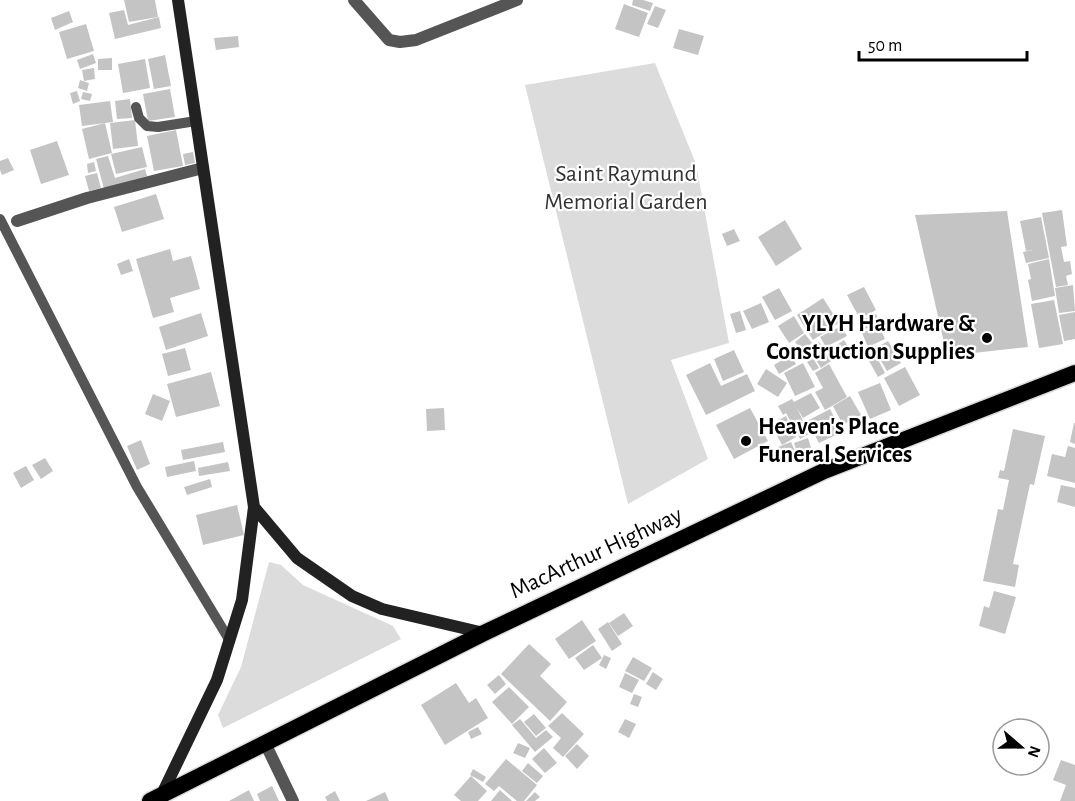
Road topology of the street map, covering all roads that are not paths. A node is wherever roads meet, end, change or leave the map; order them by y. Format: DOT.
graph roads {
  1 [pos="178,0"];
  2 [pos="354,0"];
  3 [pos="517,0"];
  4 [pos="136,107"];
  5 [pos="196,121"];
  6 [pos="203,168"];
  7 [pos="0,219"];
  8 [pos="18,221"];
  9 [pos="1075,373"];
  10 [pos="254,507"];
  11 [pos="484,633"];
  12 [pos="230,641"];
  13 [pos="265,742"];
  14 [pos="156,798"];
  15 [pos="293,801"];
  1 -- 5 [label="main road"];
  2 -- 3 [label="street"];
  4 -- 5 [label="lane"];
  5 -- 6 [label="main road"];
  6 -- 8 [label="street"];
  6 -- 10 [label="main road"];
  7 -- 12 [label="lane"];
  9 -- 11 [label="highway, MacArthur Highway"];
  10 -- 11 [label="main road"];
  10 -- 12 [label="main road"];
  11 -- 13 [label="highway, MacArthur Highway"];
  12 -- 14 [label="main road"];
  13 -- 14 [label="highway, MacArthur Highway"];
  13 -- 15 [label="street"];
}
